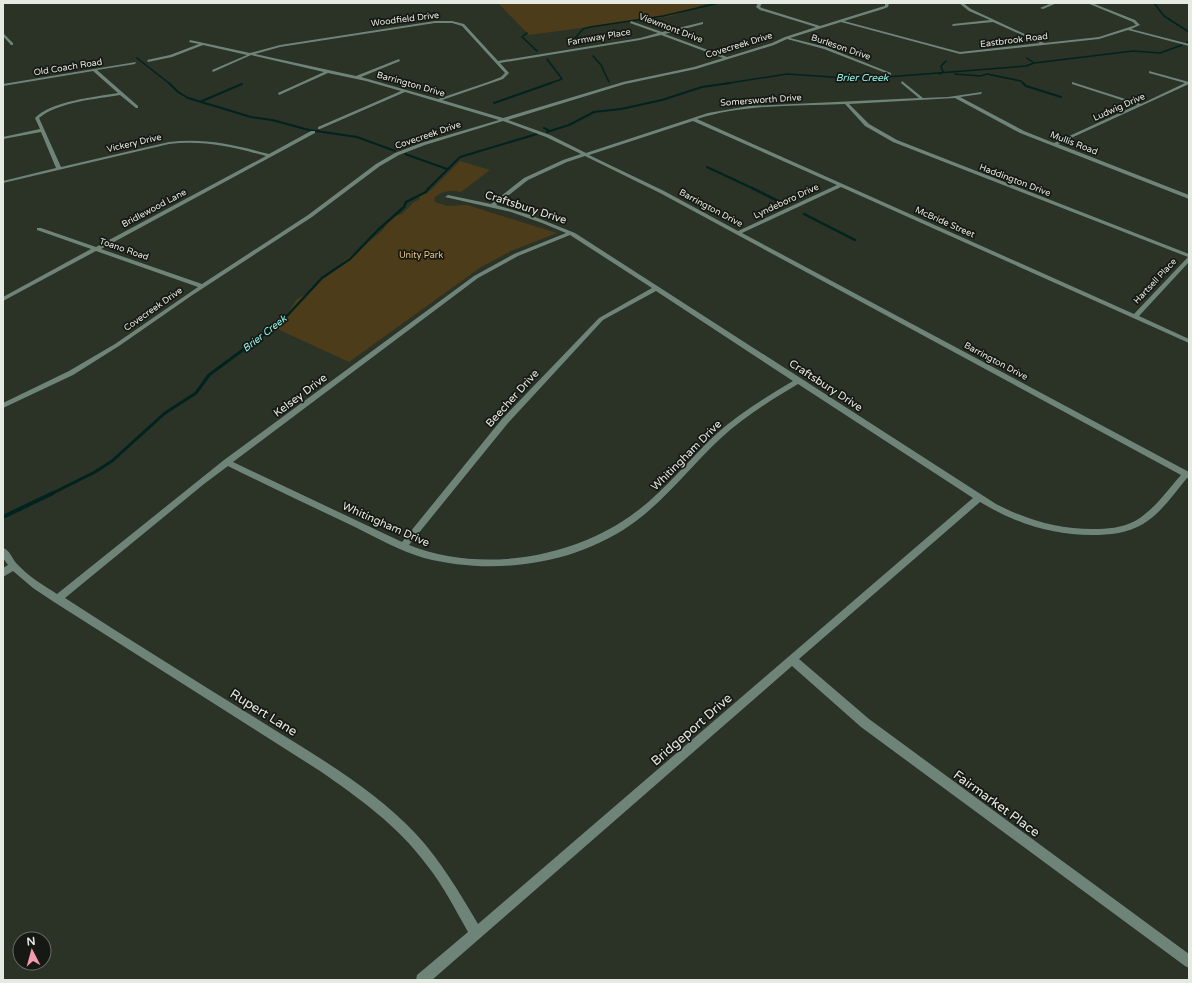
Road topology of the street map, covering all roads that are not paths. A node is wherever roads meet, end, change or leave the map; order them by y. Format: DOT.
graph roads {
  1 [pos="760,3"];
  2 [pos="887,3"];
  3 [pos="961,3"];
  4 [pos="1056,3"];
  5 [pos="1089,3"];
  6 [pos="1042,8"];
  7 [pos="993,20"];
  8 [pos="840,21"];
  9 [pos="631,22"];
  10 [pos="702,23"];
  11 [pos="953,25"];
  12 [pos="819,27"];
  13 [pos="1128,29"];
  14 [pos="662,33"];
  15 [pos="3,34"];
  16 [pos="786,38"];
  17 [pos="190,41"];
  18 [pos="12,44"];
  19 [pos="203,44"];
  20 [pos="1045,44"];
  21 [pos="1189,45"];
  22 [pos="251,54"];
  23 [pos="727,58"];
  24 [pos="399,60"];
  25 [pos="148,61"];
  26 [pos="498,62"];
  27 [pos="135,64"];
  28 [pos="94,70"];
  29 [pos="214,71"];
  30 [pos="328,71"];
  31 [pos="1150,72"];
  32 [pos="890,74"];
  33 [pos="356,78"];
  34 [pos="902,82"];
  35 [pos="1073,83"];
  36 [pos="1189,83"];
  37 [pos="3,85"];
  38 [pos="404,91"];
  39 [pos="981,93"];
  40 [pos="122,94"];
  41 [pos="279,94"];
  42 [pos="956,97"];
  43 [pos="922,99"];
  44 [pos="436,100"];
  45 [pos="846,103"];
  46 [pos="1141,105"];
  47 [pos="137,107"];
  48 [pos="693,119"];
  49 [pos="502,120"];
  50 [pos="320,128"];
  51 [pos="42,130"];
  52 [pos="313,132"];
  53 [pos="3,138"];
  54 [pos="1055,144"];
  55 [pos="586,154"];
  56 [pos="269,155"];
  57 [pos="59,169"];
  58 [pos="3,182"];
  59 [pos="841,185"];
  60 [pos="448,197"];
  61 [pos="1189,197"];
  62 [pos="492,206"];
  63 [pos="39,229"];
  64 [pos="738,232"];
  65 [pos="570,233"];
  66 [pos="96,249"];
  67 [pos="1189,257"];
  68 [pos="202,286"];
  69 [pos="657,288"];
  70 [pos="3,299"];
  71 [pos="1135,317"];
  72 [pos="1189,341"];
  73 [pos="798,381"];
  74 [pos="3,406"];
  75 [pos="227,462"];
  76 [pos="1187,475"];
  77 [pos="979,498"];
  78 [pos="404,546"];
  79 [pos="3,551"];
  80 [pos="13,566"];
  81 [pos="3,573"];
  82 [pos="57,599"];
  83 [pos="793,660"];
  84 [pos="476,933"];
  85 [pos="1189,962"];
  86 [pos="422,980"];
  1 -- 12 [label="street"];
  2 -- 8 [label="street, Covecreek Drive"];
  3 -- 7 [label="street"];
  4 -- 6 [label="street"];
  5 -- 13 [label="street"];
  7 -- 11 [label="street"];
  7 -- 20 [label="street"];
  8 -- 12 [label="street, Covecreek Drive"];
  8 -- 20 [label="street, Eastbrook Road"];
  9 -- 14 [label="street, Viewmont Drive"];
  10 -- 14 [label="street, Farmway Place"];
  12 -- 16 [label="street, Covecreek Drive"];
  13 -- 20 [label="street, Eastbrook Road"];
  13 -- 21 [label="street"];
  14 -- 23 [label="street, Viewmont Drive"];
  14 -- 26 [label="street, Farmway Place"];
  15 -- 18 [label="street"];
  16 -- 23 [label="street, Covecreek Drive"];
  16 -- 32 [label="street, Burleson Drive"];
  17 -- 19 [label="street, Barrington Drive"];
  19 -- 22 [label="street, Barrington Drive"];
  19 -- 25 [label="street"];
  22 -- 26 [label="street, Woodfield Drive"];
  22 -- 29 [label="street, Woodfield Drive"];
  22 -- 30 [label="street, Barrington Drive"];
  23 -- 49 [label="street, Covecreek Drive"];
  24 -- 33 [label="street"];
  26 -- 44 [label="street, Woodfield Drive"];
  27 -- 28 [label="street, Old Coach Road"];
  28 -- 37 [label="street, Old Coach Road"];
  28 -- 40 [label="street"];
  30 -- 33 [label="street, Barrington Drive"];
  30 -- 41 [label="street"];
  31 -- 36 [label="street"];
  33 -- 38 [label="street, Barrington Drive"];
  34 -- 43 [label="street"];
  35 -- 46 [label="street"];
  36 -- 46 [label="street, Ludwig Drive"];
  38 -- 44 [label="street, Barrington Drive"];
  38 -- 50 [label="street"];
  39 -- 42 [label="street, Somersworth Drive"];
  40 -- 47 [label="street"];
  40 -- 51 [label="street"];
  42 -- 43 [label="street, Somersworth Drive"];
  42 -- 54 [label="street, Mullis Road"];
  43 -- 45 [label="street, Somersworth Drive"];
  44 -- 49 [label="street, Barrington Drive"];
  45 -- 48 [label="street, Somersworth Drive"];
  45 -- 67 [label="street, Haddington Drive"];
  46 -- 54 [label="street, Ludwig Drive"];
  48 -- 55 [label="street, Somersworth Drive"];
  48 -- 59 [label="street, McBride Street"];
  49 -- 55 [label="street, Barrington Drive"];
  49 -- 68 [label="street, Covecreek Drive"];
  51 -- 53 [label="street"];
  51 -- 57 [label="street"];
  52 -- 56 [label="street, Bridlewood Lane"];
  54 -- 61 [label="street, Mullis Road"];
  55 -- 62 [label="street, Somersworth Drive"];
  55 -- 64 [label="street, Barrington Drive"];
  56 -- 57 [label="street, Vickery Drive"];
  56 -- 66 [label="street, Bridlewood Lane"];
  57 -- 58 [label="street, Vickery Drive"];
  59 -- 64 [label="street, Lyndeboro Drive"];
  59 -- 71 [label="street, McBride Street"];
  60 -- 62 [label="street, Craftsbury Drive"];
  62 -- 65 [label="street, Craftsbury Drive"];
  63 -- 66 [label="street, Toano Road"];
  64 -- 76 [label="street, Barrington Drive"];
  65 -- 69 [label="street, Craftsbury Drive"];
  65 -- 75 [label="street, Kelsey Drive"];
  66 -- 68 [label="street, Toano Road"];
  66 -- 70 [label="street, Bridlewood Lane"];
  67 -- 71 [label="street, Hartsell Place"];
  68 -- 74 [label="street, Covecreek Drive"];
  69 -- 73 [label="street, Craftsbury Drive"];
  69 -- 78 [label="street, Beecher Drive"];
  71 -- 72 [label="street, McBride Street"];
  73 -- 77 [label="street, Craftsbury Drive"];
  73 -- 78 [label="street, Whitingham Drive"];
  75 -- 78 [label="street, Whitingham Drive"];
  75 -- 82 [label="street, Kelsey Drive"];
  76 -- 77 [label="street, Craftsbury Drive"];
  77 -- 83 [label="street, Bridgeport Drive"];
  79 -- 80 [label="street, Rupert Lane"];
  80 -- 81 [label="street"];
  80 -- 82 [label="street, Rupert Lane"];
  82 -- 84 [label="street, Rupert Lane"];
  83 -- 84 [label="street, Bridgeport Drive"];
  83 -- 85 [label="street, Fairmarket Place"];
  84 -- 86 [label="street, Bridgeport Drive"];
}
